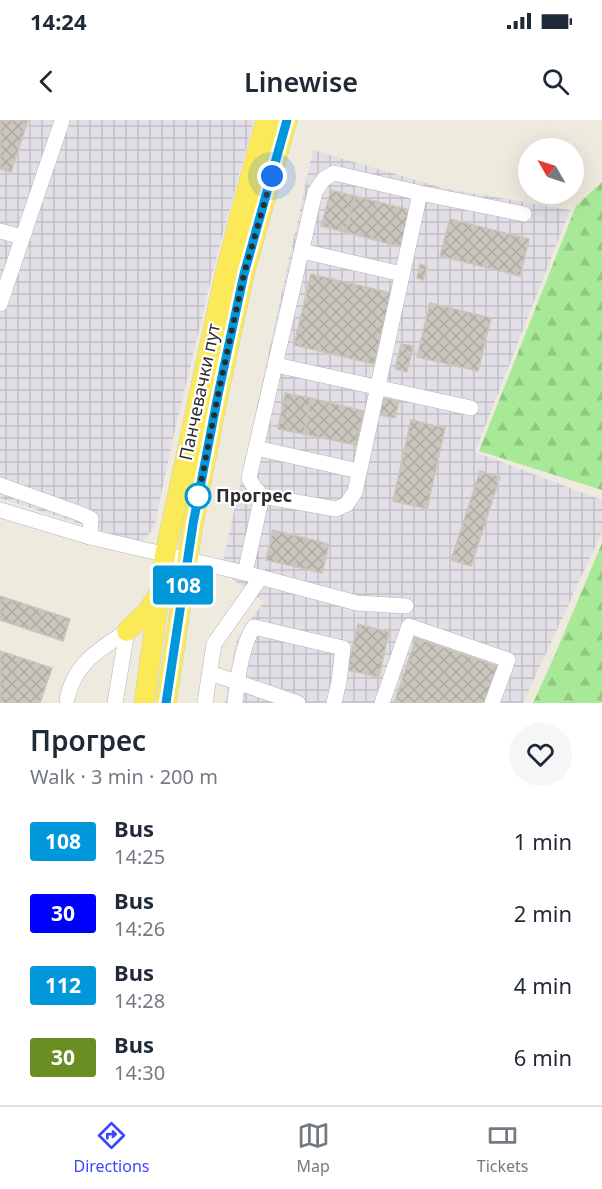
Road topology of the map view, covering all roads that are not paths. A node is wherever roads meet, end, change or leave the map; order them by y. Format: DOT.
graph roads {
  1 [pos="266,120"];
  2 [pos="287,120"];
  3 [pos="62,121"];
  4 [pos="420,193"];
  5 [pos="524,214"];
  6 [pos="0,231"];
  7 [pos="22,237"];
  8 [pos="302,251"];
  9 [pos="6,263"];
  10 [pos="402,274"];
  11 [pos="0,304"];
  12 [pos="276,365"];
  13 [pos="377,388"];
  14 [pos="471,408"];
  15 [pos="256,448"];
  16 [pos="359,471"];
  17 [pos="0,485"];
  18 [pos="262,496"];
  19 [pos="0,510"];
  20 [pos="90,537"];
  21 [pos="165,555"];
  22 [pos="187,559"];
  23 [pos="245,573"];
  24 [pos="261,577"];
  25 [pos="160,594"];
  26 [pos="406,606"];
  27 [pos="127,631"];
  28 [pos="210,673"];
  29 [pos="237,682"];
  30 [pos="68,699"];
  31 [pos="115,703"];
  32 [pos="144,703"];
  33 [pos="166,703"];
  34 [pos="205,703"];
  35 [pos="235,703"];
  36 [pos="298,703"];
  37 [pos="334,703"];
  38 [pos="382,703"];
  39 [pos="492,703"];
  1 -- 21 [label="main road, Панчевачки пут"];
  2 -- 22 [label="main road, Панчевачки пут"];
  3 -- 7 [label="street"];
  4 -- 5 [label="street"];
  4 -- 8 [label="street"];
  4 -- 10 [label="street"];
  6 -- 7 [label="street"];
  7 -- 9 [label="street"];
  8 -- 10 [label="street"];
  8 -- 12 [label="street"];
  9 -- 11 [label="street"];
  10 -- 13 [label="street"];
  12 -- 13 [label="street"];
  12 -- 15 [label="street"];
  13 -- 14 [label="street"];
  13 -- 16 [label="street"];
  15 -- 16 [label="street"];
  15 -- 18 [label="street"];
  16 -- 18 [label="street"];
  17 -- 20 [label="street"];
  18 -- 23 [label="street"];
  19 -- 20 [label="street"];
  20 -- 21 [label="street"];
  21 -- 22 [label="street"];
  21 -- 25 [label="main road, Панчевачки пут"];
  22 -- 23 [label="street"];
  22 -- 33 [label="main road, Панчевачки пут"];
  23 -- 24 [label="street"];
  24 -- 26 [label="street"];
  24 -- 28 [label="street"];
  25 -- 27 [label="main road"];
  25 -- 32 [label="main road, Панчевачки пут"];
  27 -- 30 [label="street"];
  27 -- 31 [label="street"];
  28 -- 29 [label="street"];
  28 -- 34 [label="street"];
  29 -- 35 [label="street"];
  29 -- 36 [label="street"];
  29 -- 37 [label="street"];
  38 -- 39 [label="street"];
}
